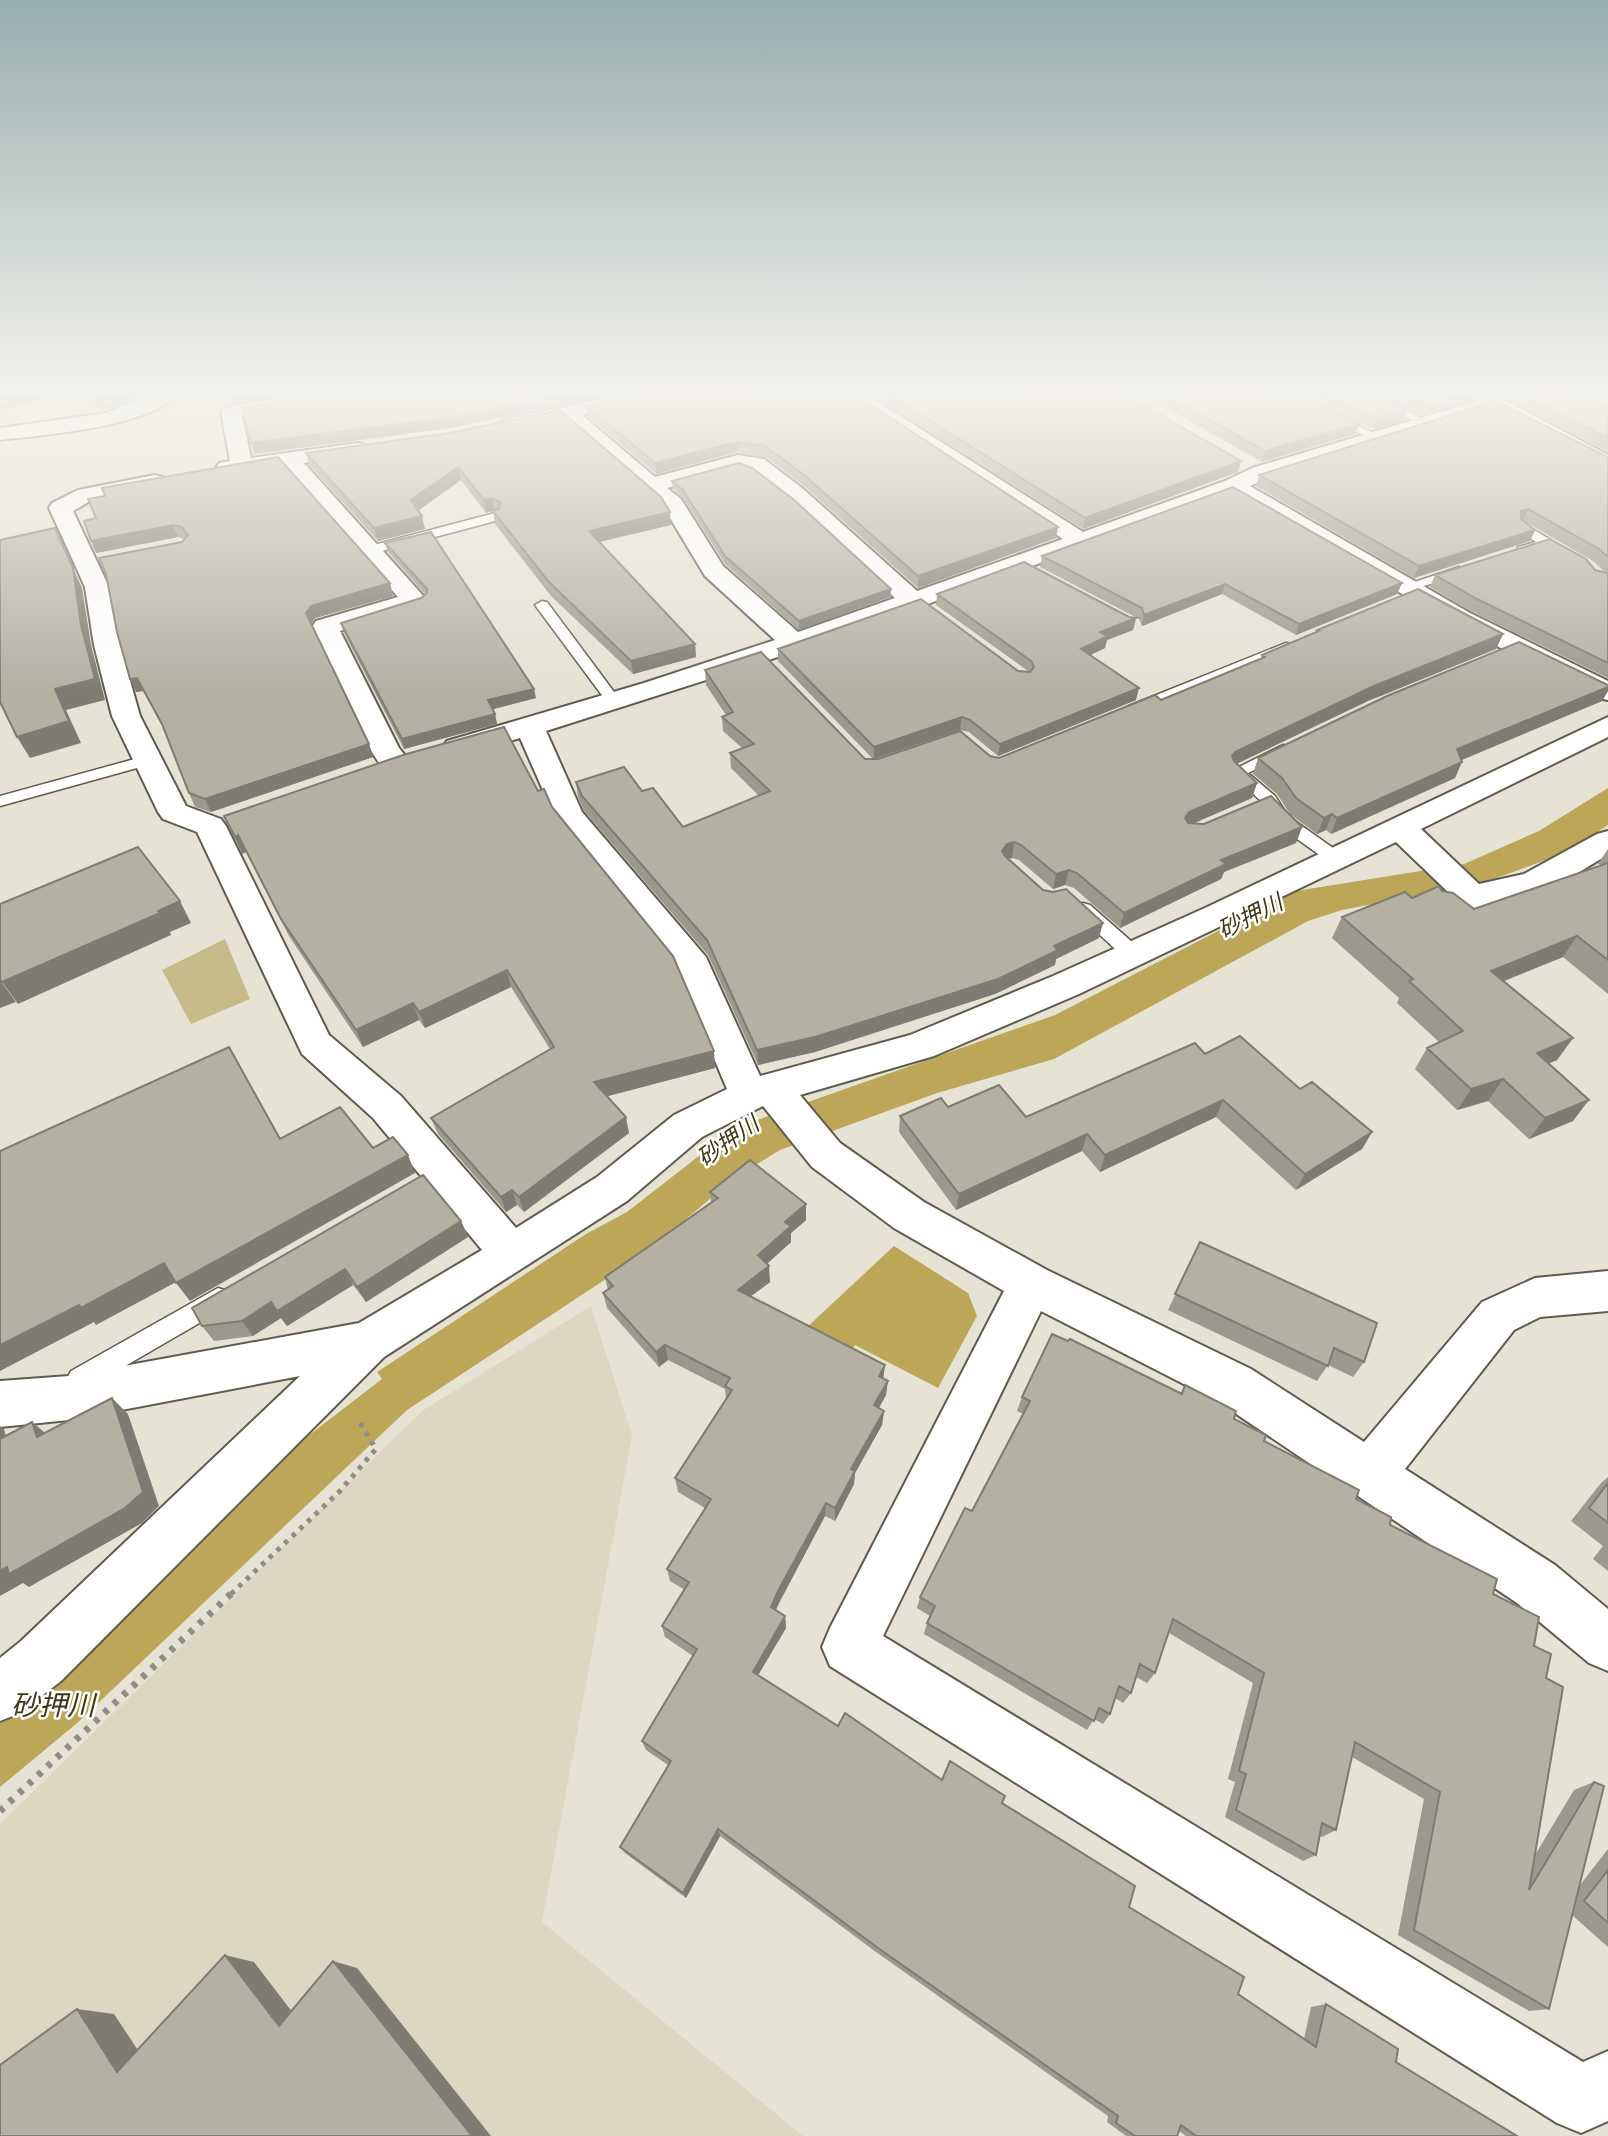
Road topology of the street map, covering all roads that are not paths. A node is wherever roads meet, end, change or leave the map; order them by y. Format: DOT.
graph roads {
  1 [pos="108,491"];
  2 [pos="317,491"];
  3 [pos="658,491"];
  4 [pos="791,491"];
  5 [pos="1003,491"];
  6 [pos="1220,491"];
  7 [pos="1241,491"];
  8 [pos="495,517"];
  9 [pos="1522,527"];
  10 [pos="1080,540"];
  11 [pos="371,550"];
  12 [pos="1508,555"];
  13 [pos="1470,567"];
  14 [pos="1410,593"];
  15 [pos="919,602"];
  16 [pos="542,605"];
  17 [pos="1302,640"];
  18 [pos="794,643"];
  19 [pos="1519,646"];
  20 [pos="1495,656"];
  21 [pos="1608,692"];
  22 [pos="615,703"];
  23 [pos="1123,714"];
  24 [pos="1608,726"];
  25 [pos="530,727"];
  26 [pos="1299,742"];
  27 [pos="149,760"];
  28 [pos="396,763"];
  29 [pos="372,771"];
  30 [pos="1269,800"];
  31 [pos="0,801"];
  32 [pos="1247,810"];
  33 [pos="1400,827"];
  34 [pos="1599,847"];
  35 [pos="1334,857"];
  36 [pos="1066,894"];
  37 [pos="1133,954"];
  38 [pos="766,1094"];
  39 [pos="512,1254"];
  40 [pos="1031,1283"];
  41 [pos="236,1289"];
  42 [pos="1608,1291"];
  43 [pos="368,1342"];
  44 [pos="69,1398"];
  45 [pos="0,1404"];
  46 [pos="1370,1474"];
  47 [pos="1608,1644"];
  48 [pos="0,1693"];
  49 [pos="1608,2085"];
  1 -- 27 [label="street"];
  2 -- 11 [label="street"];
  3 -- 18 [label="street"];
  4 -- 15 [label="street"];
  5 -- 10 [label="street"];
  6 -- 10 [label="street"];
  7 -- 14 [label="street"];
  8 -- 11 [label="lane"];
  9 -- 12 [label="lane"];
  10 -- 15 [label="street"];
  11 -- 28 [label="street"];
  13 -- 14 [label="lane"];
  14 -- 19 [label="street"];
  15 -- 18 [label="street"];
  16 -- 22 [label="lane"];
  17 -- 23 [label="lane"];
  18 -- 22 [label="street"];
  19 -- 20 [label="lane"];
  19 -- 21 [label="street"];
  22 -- 25 [label="street"];
  24 -- 33 [label="street"];
  25 -- 28 [label="street"];
  25 -- 38 [label="street"];
  26 -- 30 [label="lane"];
  27 -- 31 [label="lane"];
  27 -- 39 [label="street"];
  28 -- 29 [label="street"];
  30 -- 32 [label="lane"];
  30 -- 35 [label="lane"];
  33 -- 34 [label="street"];
  33 -- 35 [label="street"];
  35 -- 37 [label="street"];
  36 -- 37 [label="lane"];
  37 -- 38 [label="street"];
  38 -- 39 [label="street"];
  38 -- 40 [label="street"];
  39 -- 43 [label="street"];
  40 -- 46 [label="street"];
  40 -- 49 [label="street"];
  41 -- 44 [label="lane"];
  42 -- 46 [label="street"];
  43 -- 44 [label="street"];
  43 -- 48 [label="street"];
  44 -- 45 [label="street"];
  46 -- 47 [label="street"];
}
